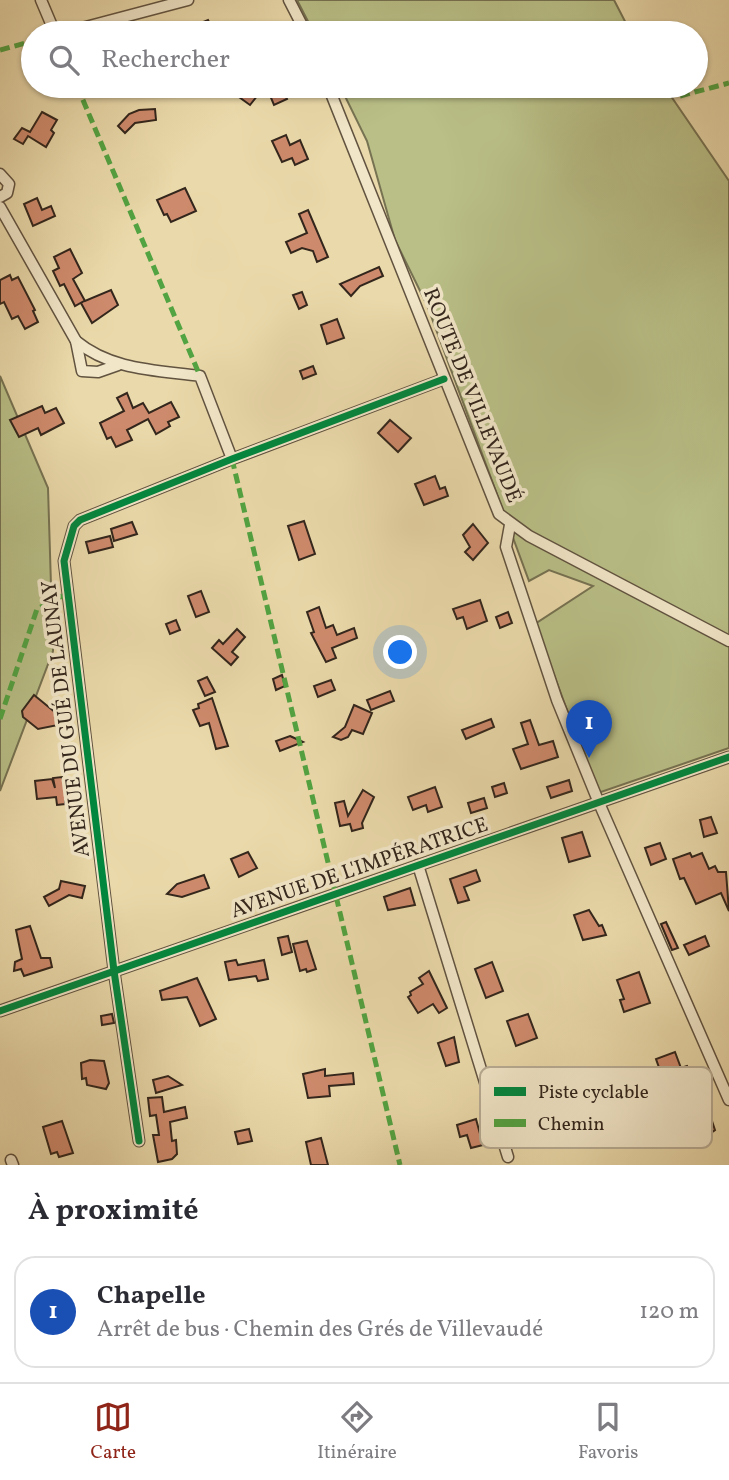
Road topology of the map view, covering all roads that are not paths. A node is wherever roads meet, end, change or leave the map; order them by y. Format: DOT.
graph roads {
  1 [pos="41,0"];
  2 [pos="188,0"];
  3 [pos="289,0"];
  4 [pos="50,21"];
  5 [pos="108,21"];
  6 [pos="300,21"];
  7 [pos="333,98"];
  8 [pos="0,174"];
  9 [pos="0,197"];
  10 [pos="0,207"];
  11 [pos="76,341"];
  12 [pos="118,365"];
  13 [pos="444,379"];
  14 [pos="232,458"];
  15 [pos="510,526"];
  16 [pos="729,641"];
  17 [pos="729,757"];
  18 [pos="598,803"];
  19 [pos="418,865"];
  20 [pos="114,971"];
  21 [pos="0,1011"];
  22 [pos="480,1067"];
  23 [pos="729,1100"];
  24 [pos="139,1141"];
  25 [pos="505,1148"];
  26 [pos="508,1157"];
  1 -- 4 [label="street"];
  2 -- 5 [label="street"];
  3 -- 6 [label="street"];
  7 -- 13 [label="street, ROUTE DE VILLEVAUDÉ"];
  8 -- 9 [label="street"];
  10 -- 11 [label="street"];
  11 -- 12 [label="street"];
  11 -- 12 [label="street"];
  12 -- 14 [label="street"];
  13 -- 14 [label="street, AVENUE DU GUÉ DE LAUNAY"];
  13 -- 15 [label="street, ROUTE DE VILLEVAUDÉ"];
  14 -- 20 [label="street, AVENUE DU GUÉ DE LAUNAY"];
  15 -- 16 [label="street, ROUTE DE VILLEVAUDÉ"];
  15 -- 18 [label="street"];
  17 -- 18 [label="street, AVENUE DE L'IMPÉRATRICE"];
  18 -- 19 [label="street, AVENUE DE L'IMPÉRATRICE"];
  18 -- 23 [label="street"];
  19 -- 20 [label="street, AVENUE DE L'IMPÉRATRICE"];
  19 -- 22 [label="street"];
  20 -- 21 [label="street, AVENUE DE L'IMPÉRATRICE"];
  20 -- 24 [label="street, AVENUE DU GUÉ DE LAUNAY"];
  25 -- 26 [label="street"];
}
